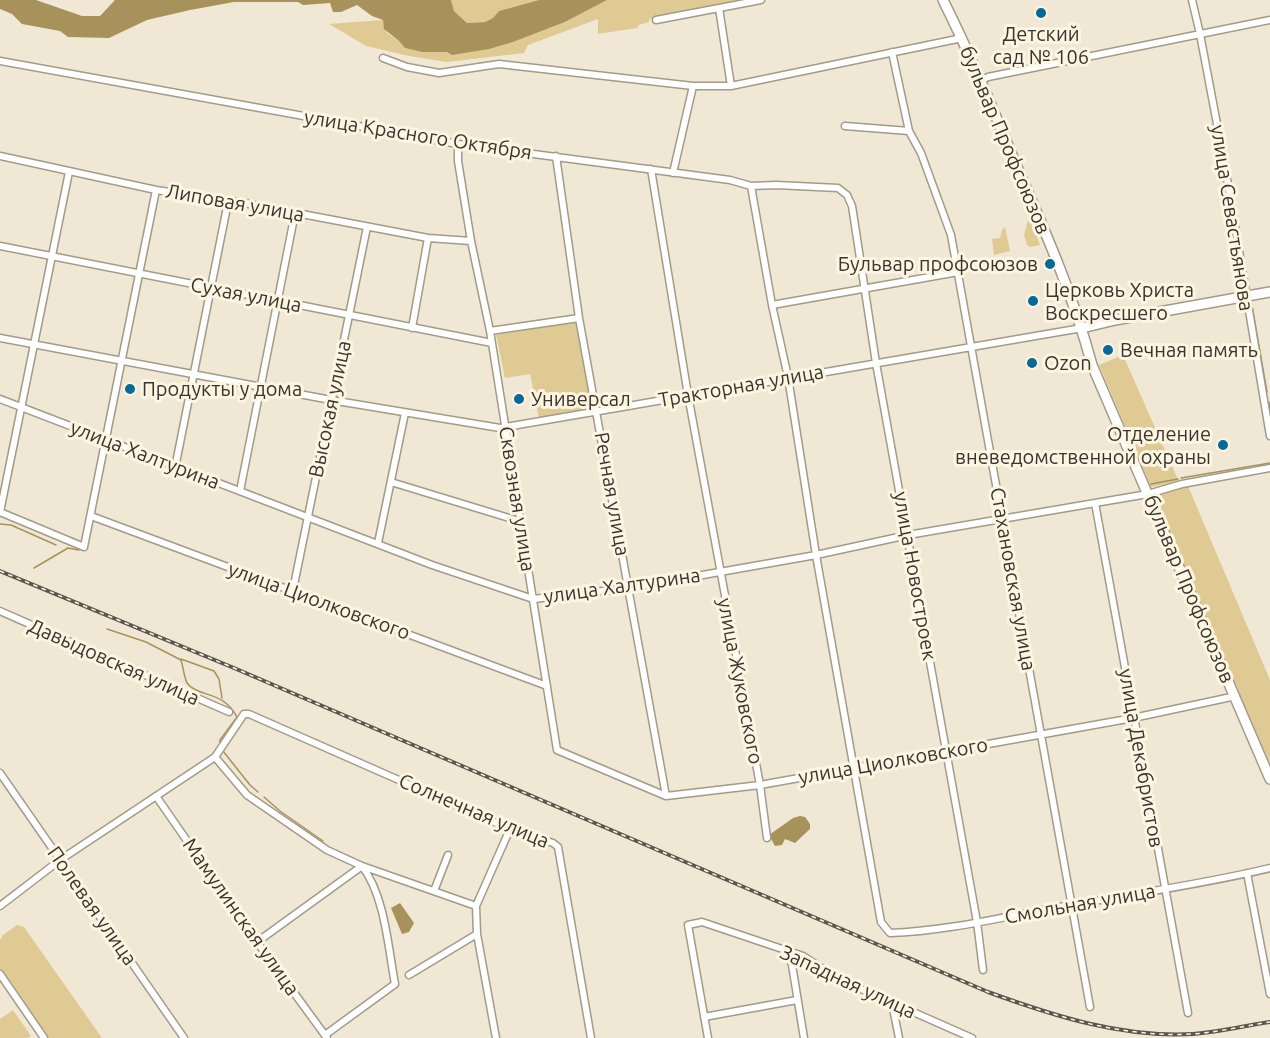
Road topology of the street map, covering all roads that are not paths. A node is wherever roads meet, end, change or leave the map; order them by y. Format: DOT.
graph roads {
  1 [pos="761,0"];
  2 [pos="943,0"];
  3 [pos="1192,0"];
  4 [pos="719,8"];
  5 [pos="656,20"];
  6 [pos="1270,20"];
  7 [pos="1200,34"];
  8 [pos="962,38"];
  9 [pos="892,52"];
  10 [pos="383,58"];
  11 [pos="0,61"];
  12 [pos="981,81"];
  13 [pos="693,86"];
  14 [pos="731,86"];
  15 [pos="845,126"];
  16 [pos="909,131"];
  17 [pos="458,144"];
  18 [pos="0,156"];
  19 [pos="556,156"];
  20 [pos="651,169"];
  21 [pos="69,172"];
  22 [pos="673,173"];
  23 [pos="751,186"];
  24 [pos="837,188"];
  25 [pos="156,190"];
  26 [pos="228,202"];
  27 [pos="295,213"];
  28 [pos="367,227"];
  29 [pos="428,238"];
  30 [pos="471,241"];
  31 [pos="0,246"];
  32 [pos="52,256"];
  33 [pos="958,272"];
  34 [pos="139,274"];
  35 [pos="211,288"];
  36 [pos="865,290"];
  37 [pos="1270,292"];
  38 [pos="1247,296"];
  39 [pos="278,301"];
  40 [pos="772,305"];
  41 [pos="349,315"];
  42 [pos="579,318"];
  43 [pos="412,328"];
  44 [pos="1082,328"];
  45 [pos="490,331"];
  46 [pos="0,338"];
  47 [pos="34,344"];
  48 [pos="492,344"];
  49 [pos="972,346"];
  50 [pos="122,362"];
  51 [pos="876,363"];
  52 [pos="194,375"];
  53 [pos="788,377"];
  54 [pos="261,386"];
  55 [pos="688,394"];
  56 [pos="1267,398"];
  57 [pos="0,399"];
  58 [pos="331,400"];
  59 [pos="21,408"];
  60 [pos="597,412"];
  61 [pos="405,413"];
  62 [pos="507,427"];
  63 [pos="1270,436"];
  64 [pos="106,441"];
  65 [pos="175,468"];
  66 [pos="1270,468"];
  67 [pos="391,482"];
  68 [pos="240,491"];
  69 [pos="1148,494"];
  70 [pos="1095,504"];
  71 [pos="0,512"];
  72 [pos="91,516"];
  73 [pos="308,516"];
  74 [pos="1001,520"];
  75 [pos="519,521"];
  76 [pos="908,535"];
  77 [pos="378,543"];
  78 [pos="816,555"];
  79 [pos="720,572"];
  80 [pos="628,588"];
  81 [pos="292,590"];
  82 [pos="533,599"];
  83 [pos="0,611"];
  84 [pos="546,686"];
  85 [pos="1236,696"];
  86 [pos="229,712"];
  87 [pos="1133,718"];
  88 [pos="1041,734"];
  89 [pos="556,750"];
  90 [pos="946,752"];
  91 [pos="217,755"];
  92 [pos="853,768"];
  93 [pos="0,773"];
  94 [pos="1270,779"];
  95 [pos="760,785"];
  96 [pos="156,796"];
  97 [pos="666,796"];
  98 [pos="510,829"];
  99 [pos="767,838"];
  100 [pos="448,855"];
  101 [pos="60,860"];
  102 [pos="362,866"];
  103 [pos="1270,868"];
  104 [pos="1247,873"];
  105 [pos="1165,889"];
  106 [pos="434,891"];
  107 [pos="1072,904"];
  108 [pos="0,906"];
  109 [pos="476,906"];
  110 [pos="977,922"];
  111 [pos="477,934"];
  112 [pos="257,942"];
  113 [pos="790,953"];
  114 [pos="983,970"];
  115 [pos="0,974"];
  116 [pos="409,975"];
  117 [pos="1270,994"];
  118 [pos="797,1000"];
  119 [pos="892,1003"];
  120 [pos="1090,1007"];
  121 [pos="1188,1012"];
  122 [pos="704,1017"];
  123 [pos="326,1037"];
  124 [pos="44,1038"];
  125 [pos="184,1038"];
  126 [pos="496,1038"];
  127 [pos="591,1038"];
  128 [pos="708,1038"];
  129 [pos="804,1038"];
  130 [pos="899,1038"];
  131 [pos="972,1038"];
  1 -- 4 [label="street"];
  2 -- 8 [label="main road, бульвар Профсоюзов"];
  3 -- 7 [label="street, улица Севастьянова"];
  4 -- 5 [label="street"];
  4 -- 14 [label="street"];
  6 -- 7 [label="street"];
  7 -- 12 [label="street"];
  7 -- 38 [label="street, улица Севастьянова"];
  8 -- 9 [label="street"];
  8 -- 12 [label="main road, бульвар Профсоюзов"];
  9 -- 14 [label="street"];
  9 -- 16 [label="street, Стахановская улица"];
  10 -- 13 [label="street"];
  11 -- 17 [label="street, улица Красного Октября"];
  12 -- 44 [label="main road, бульвар Профсоюзов"];
  13 -- 14 [label="street"];
  13 -- 22 [label="street"];
  15 -- 16 [label="street"];
  16 -- 33 [label="street, Стахановская улица"];
  17 -- 19 [label="street, улица Красного Октября"];
  17 -- 30 [label="street, Сквозная улица"];
  18 -- 21 [label="street, Липовая улица"];
  19 -- 20 [label="street, улица Красного Октября"];
  19 -- 42 [label="street, Речная улица"];
  20 -- 22 [label="street, улица Красного Октября"];
  20 -- 55 [label="street, улица Жуковского"];
  21 -- 25 [label="street, Липовая улица"];
  21 -- 32 [label="street"];
  22 -- 23 [label="street, улица Красного Октября"];
  23 -- 24 [label="street, улица Красного Октября"];
  23 -- 40 [label="street"];
  24 -- 36 [label="street, улица Новостроек"];
  25 -- 26 [label="street, Липовая улица"];
  25 -- 34 [label="street"];
  26 -- 27 [label="street, Липовая улица"];
  26 -- 35 [label="street"];
  27 -- 28 [label="street, Липовая улица"];
  27 -- 39 [label="street"];
  28 -- 29 [label="street, Липовая улица"];
  28 -- 41 [label="street, Высокая улица"];
  29 -- 30 [label="street, Липовая улица"];
  29 -- 43 [label="street"];
  30 -- 45 [label="street, Сквозная улица"];
  31 -- 32 [label="street, Сухая улица"];
  32 -- 34 [label="street, Сухая улица"];
  32 -- 47 [label="street"];
  33 -- 36 [label="street"];
  33 -- 49 [label="street, Стахановская улица"];
  34 -- 35 [label="street, Сухая улица"];
  34 -- 50 [label="street"];
  35 -- 39 [label="street, Сухая улица"];
  35 -- 52 [label="street"];
  36 -- 40 [label="street"];
  36 -- 51 [label="street, улица Новостроек"];
  37 -- 38 [label="main road, Тракторная улица"];
  38 -- 44 [label="main road, Тракторная улица"];
  38 -- 56 [label="street, улица Севастьянова"];
  39 -- 41 [label="street, Сухая улица"];
  39 -- 54 [label="street"];
  40 -- 53 [label="street"];
  41 -- 43 [label="street, Сухая улица"];
  41 -- 58 [label="street, Высокая улица"];
  42 -- 45 [label="street"];
  42 -- 60 [label="street, Речная улица"];
  43 -- 48 [label="street, Сухая улица"];
  44 -- 49 [label="street, Тракторная улица"];
  44 -- 69 [label="main road, бульвар Профсоюзов"];
  45 -- 48 [label="street, Сквозная улица"];
  46 -- 47 [label="street, Тракторная улица"];
  47 -- 50 [label="street, Тракторная улица"];
  47 -- 59 [label="street"];
  48 -- 62 [label="street, Сквозная улица"];
  49 -- 51 [label="street, Тракторная улица"];
  49 -- 74 [label="street, Стахановская улица"];
  50 -- 52 [label="street, Тракторная улица"];
  50 -- 64 [label="street"];
  51 -- 53 [label="street, Тракторная улица"];
  51 -- 76 [label="street, улица Новостроек"];
  52 -- 54 [label="street, Тракторная улица"];
  52 -- 65 [label="street"];
  53 -- 55 [label="street, Тракторная улица"];
  53 -- 78 [label="street"];
  54 -- 58 [label="street, Тракторная улица"];
  54 -- 68 [label="street"];
  55 -- 60 [label="street, Тракторная улица"];
  55 -- 79 [label="street, улица Жуковского"];
  56 -- 63 [label="street, улица Севастьянова"];
  57 -- 59 [label="street, улица Халтурина"];
  58 -- 61 [label="street, Тракторная улица"];
  58 -- 73 [label="street, Высокая улица"];
  59 -- 64 [label="street, улица Халтурина"];
  59 -- 71 [label="street"];
  60 -- 62 [label="street, Тракторная улица"];
  60 -- 80 [label="street, Речная улица"];
  61 -- 62 [label="street, Тракторная улица"];
  61 -- 67 [label="street"];
  62 -- 75 [label="street, Сквозная улица"];
  64 -- 65 [label="street, улица Халтурина"];
  64 -- 72 [label="street"];
  65 -- 68 [label="street, улица Халтурина"];
  66 -- 69 [label="street, улица Халтурина"];
  67 -- 75 [label="street"];
  67 -- 77 [label="street"];
  68 -- 73 [label="street, улица Халтурина"];
  69 -- 70 [label="street, улица Халтурина"];
  69 -- 85 [label="main road, бульвар Профсоюзов"];
  70 -- 74 [label="street, улица Халтурина"];
  70 -- 87 [label="street, улица Декабристов"];
  71 -- 72 [label="street"];
  72 -- 81 [label="street, улица Циолковского"];
  73 -- 77 [label="street, улица Халтурина"];
  73 -- 81 [label="street, Высокая улица"];
  74 -- 76 [label="street, улица Халтурина"];
  74 -- 88 [label="street, Стахановская улица"];
  75 -- 82 [label="street, Сквозная улица"];
  76 -- 78 [label="street, улица Халтурина"];
  76 -- 90 [label="street, улица Новостроек"];
  77 -- 82 [label="street, улица Халтурина"];
  78 -- 79 [label="street, улица Халтурина"];
  78 -- 92 [label="street"];
  79 -- 80 [label="street, улица Халтурина"];
  79 -- 95 [label="street, улица Жуковского"];
  80 -- 82 [label="street, улица Халтурина"];
  80 -- 97 [label="street, Речная улица"];
  81 -- 84 [label="street, улица Циолковского"];
  82 -- 84 [label="street, Сквозная улица"];
  83 -- 86 [label="street, Давыдовская улица"];
  84 -- 89 [label="street, Сквозная улица"];
  85 -- 87 [label="street, улица Циолковского"];
  85 -- 94 [label="main road, бульвар Профсоюзов"];
  87 -- 88 [label="street, улица Циолковского"];
  87 -- 105 [label="street, улица Декабристов"];
  88 -- 90 [label="street, улица Циолковского"];
  88 -- 107 [label="street, Стахановская улица"];
  89 -- 97 [label="street, улица Циолковского"];
  90 -- 92 [label="street, улица Циолковского"];
  90 -- 110 [label="street, улица Новостроек"];
  91 -- 96 [label="street"];
  91 -- 98 [label="street, Солнечная улица"];
  91 -- 102 [label="street"];
  92 -- 95 [label="street, улица Циолковского"];
  92 -- 110 [label="street, Смольная улица"];
  93 -- 101 [label="street, Полевая улица"];
  95 -- 97 [label="street, улица Циолковского"];
  95 -- 99 [label="street, улица Жуковского"];
  96 -- 101 [label="street"];
  96 -- 112 [label="street, Мамулинская улица"];
  98 -- 109 [label="street"];
  98 -- 127 [label="street, Солнечная улица"];
  100 -- 106 [label="street"];
  101 -- 108 [label="street"];
  101 -- 125 [label="street, Полевая улица"];
  102 -- 106 [label="street"];
  102 -- 112 [label="street"];
  102 -- 123 [label="street"];
  103 -- 104 [label="street, Смольная улица"];
  104 -- 105 [label="street, Смольная улица"];
  104 -- 117 [label="street"];
  105 -- 107 [label="street, Смольная улица"];
  105 -- 121 [label="street, улица Декабристов"];
  106 -- 109 [label="street"];
  107 -- 110 [label="street, Смольная улица"];
  107 -- 120 [label="street, Стахановская улица"];
  109 -- 111 [label="street"];
  110 -- 114 [label="street, улица Новостроек"];
  111 -- 116 [label="street"];
  111 -- 126 [label="street"];
  112 -- 123 [label="street, Мамулинская улица"];
  113 -- 118 [label="street"];
  113 -- 119 [label="street, Западная улица"];
  113 -- 122 [label="street, Западная улица"];
  115 -- 124 [label="street"];
  118 -- 122 [label="street"];
  118 -- 129 [label="street"];
  119 -- 130 [label="street"];
  119 -- 131 [label="street, Западная улица"];
  122 -- 128 [label="street"];
}
